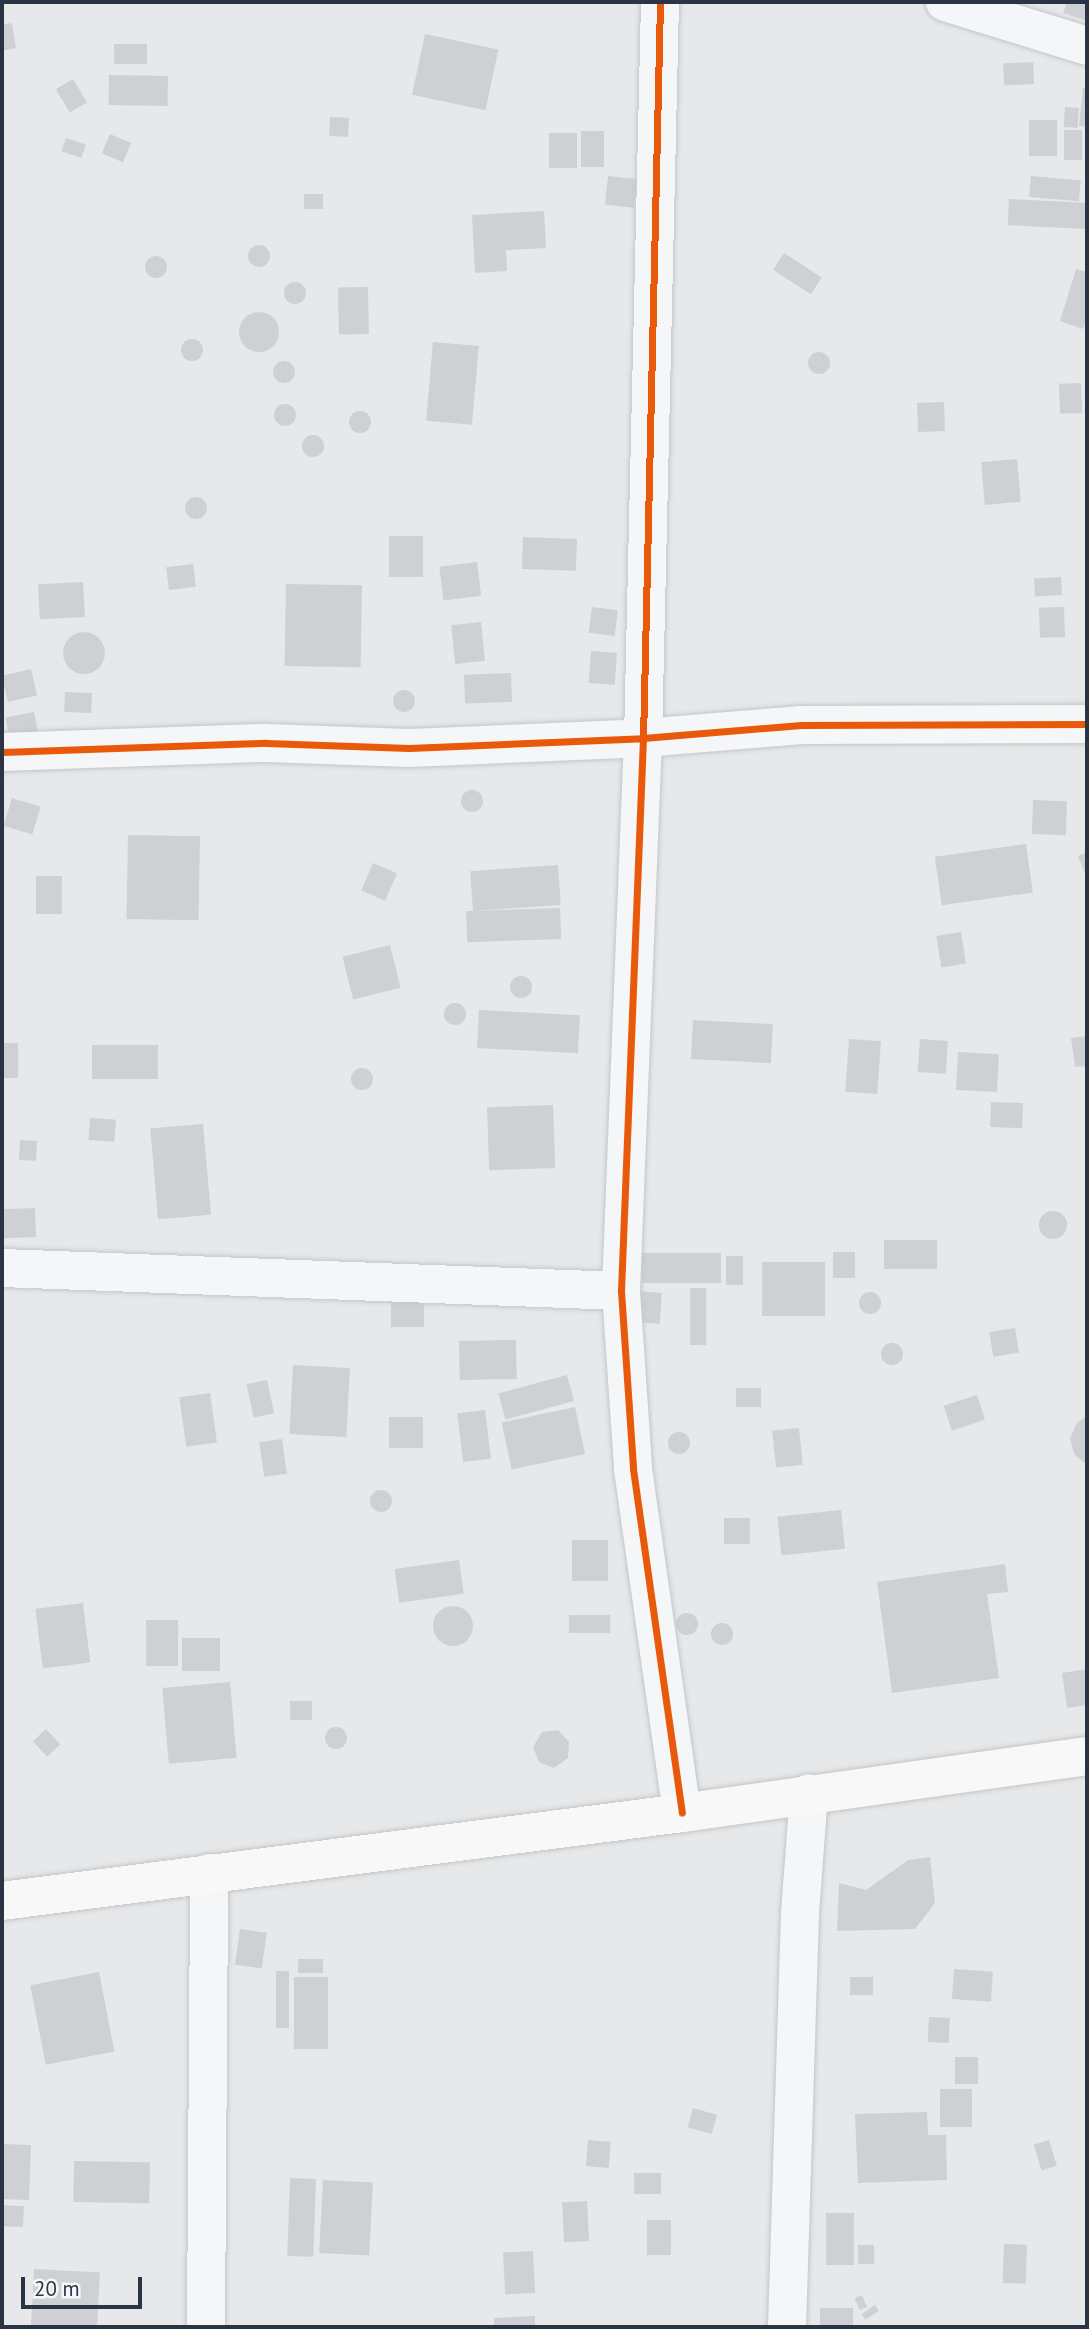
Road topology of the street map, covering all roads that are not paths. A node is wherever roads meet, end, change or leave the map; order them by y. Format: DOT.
graph roads {
  1 [pos="660,2"];
  2 [pos="944,2"];
  3 [pos="1087,47"];
  4 [pos="1087,724"];
  5 [pos="643,738"];
  6 [pos="2,752"];
  7 [pos="2,1268"];
  8 [pos="621,1291"];
  9 [pos="1087,1756"];
  10 [pos="809,1793"];
  11 [pos="682,1813"];
  12 [pos="209,1874"];
  13 [pos="2,1901"];
  14 [pos="205,2327"];
  15 [pos="787,2327"];
  1 -- 5 [label="street"];
  2 -- 3 [label="street"];
  4 -- 5 [label="street"];
  5 -- 6 [label="street"];
  5 -- 8 [label="street"];
  7 -- 8 [label="street"];
  8 -- 11 [label="street"];
  9 -- 10 [label="main road"];
  10 -- 11 [label="main road"];
  10 -- 15 [label="street"];
  11 -- 12 [label="main road"];
  12 -- 13 [label="main road"];
  12 -- 14 [label="street"];
}
